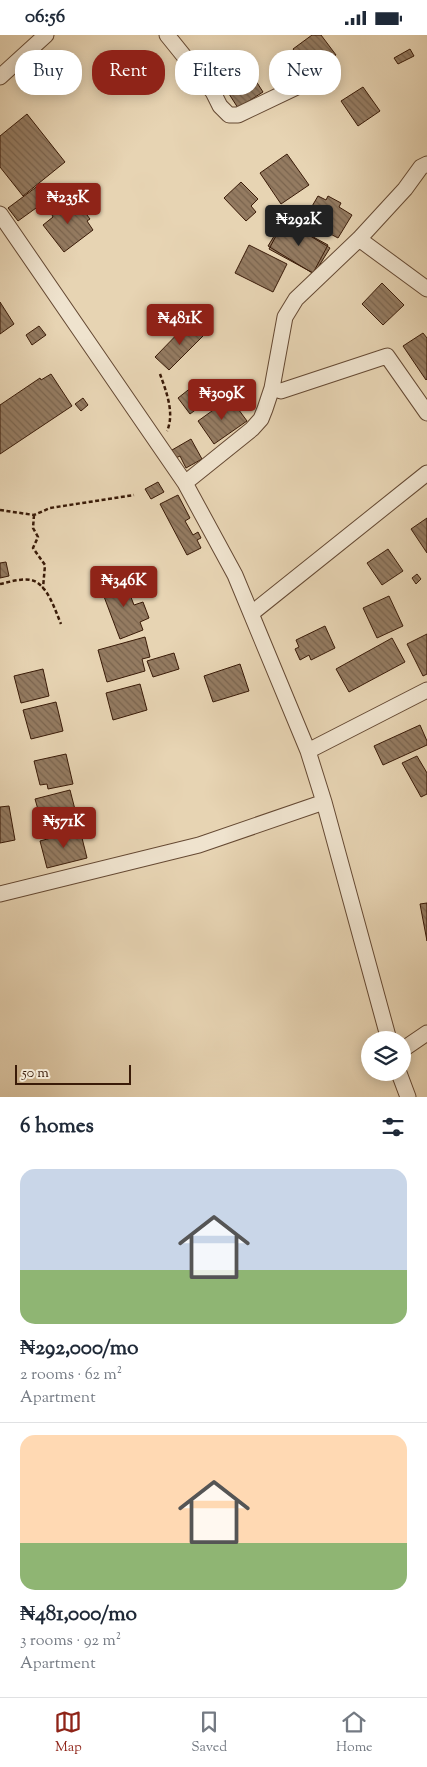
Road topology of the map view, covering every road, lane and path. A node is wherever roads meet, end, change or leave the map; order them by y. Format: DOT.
graph roads {
  1 [pos="46,35"];
  2 [pos="167,35"];
  3 [pos="0,77"];
  4 [pos="281,95"];
  5 [pos="427,164"];
  6 [pos="0,215"];
  7 [pos="359,239"];
  8 [pos="427,289"];
  9 [pos="160,374"];
  10 [pos="272,388"];
  11 [pos="427,413"];
  12 [pos="160,446"];
  13 [pos="427,473"];
  14 [pos="185,483"];
  15 [pos="134,495"];
  16 [pos="0,510"];
  17 [pos="34,515"];
  18 [pos="0,584"];
  19 [pos="43,588"];
  20 [pos="252,613"];
  21 [pos="61,624"];
  22 [pos="427,690"];
  23 [pos="308,751"];
  24 [pos="324,802"];
  25 [pos="0,894"];
  26 [pos="387,1031"];
  27 [pos="427,1033"];
  28 [pos="411,1044"];
  29 [pos="402,1081"];
  30 [pos="408,1097"];
  1 -- 3 [label="street"];
  2 -- 4 [label="street"];
  5 -- 7 [label="street"];
  6 -- 12 [label="street"];
  7 -- 8 [label="street"];
  7 -- 10 [label="street"];
  9 -- 12 [label="path"];
  10 -- 11 [label="street"];
  10 -- 14 [label="street"];
  12 -- 14 [label="street"];
  13 -- 20 [label="street"];
  14 -- 20 [label="street"];
  15 -- 17 [label="path"];
  16 -- 17 [label="path"];
  17 -- 19 [label="path"];
  18 -- 19 [label="path"];
  19 -- 21 [label="path"];
  20 -- 23 [label="street"];
  22 -- 23 [label="street"];
  23 -- 24 [label="street"];
  24 -- 25 [label="street"];
  24 -- 26 [label="street"];
  27 -- 28 [label="street"];
  29 -- 30 [label="street"];
}
